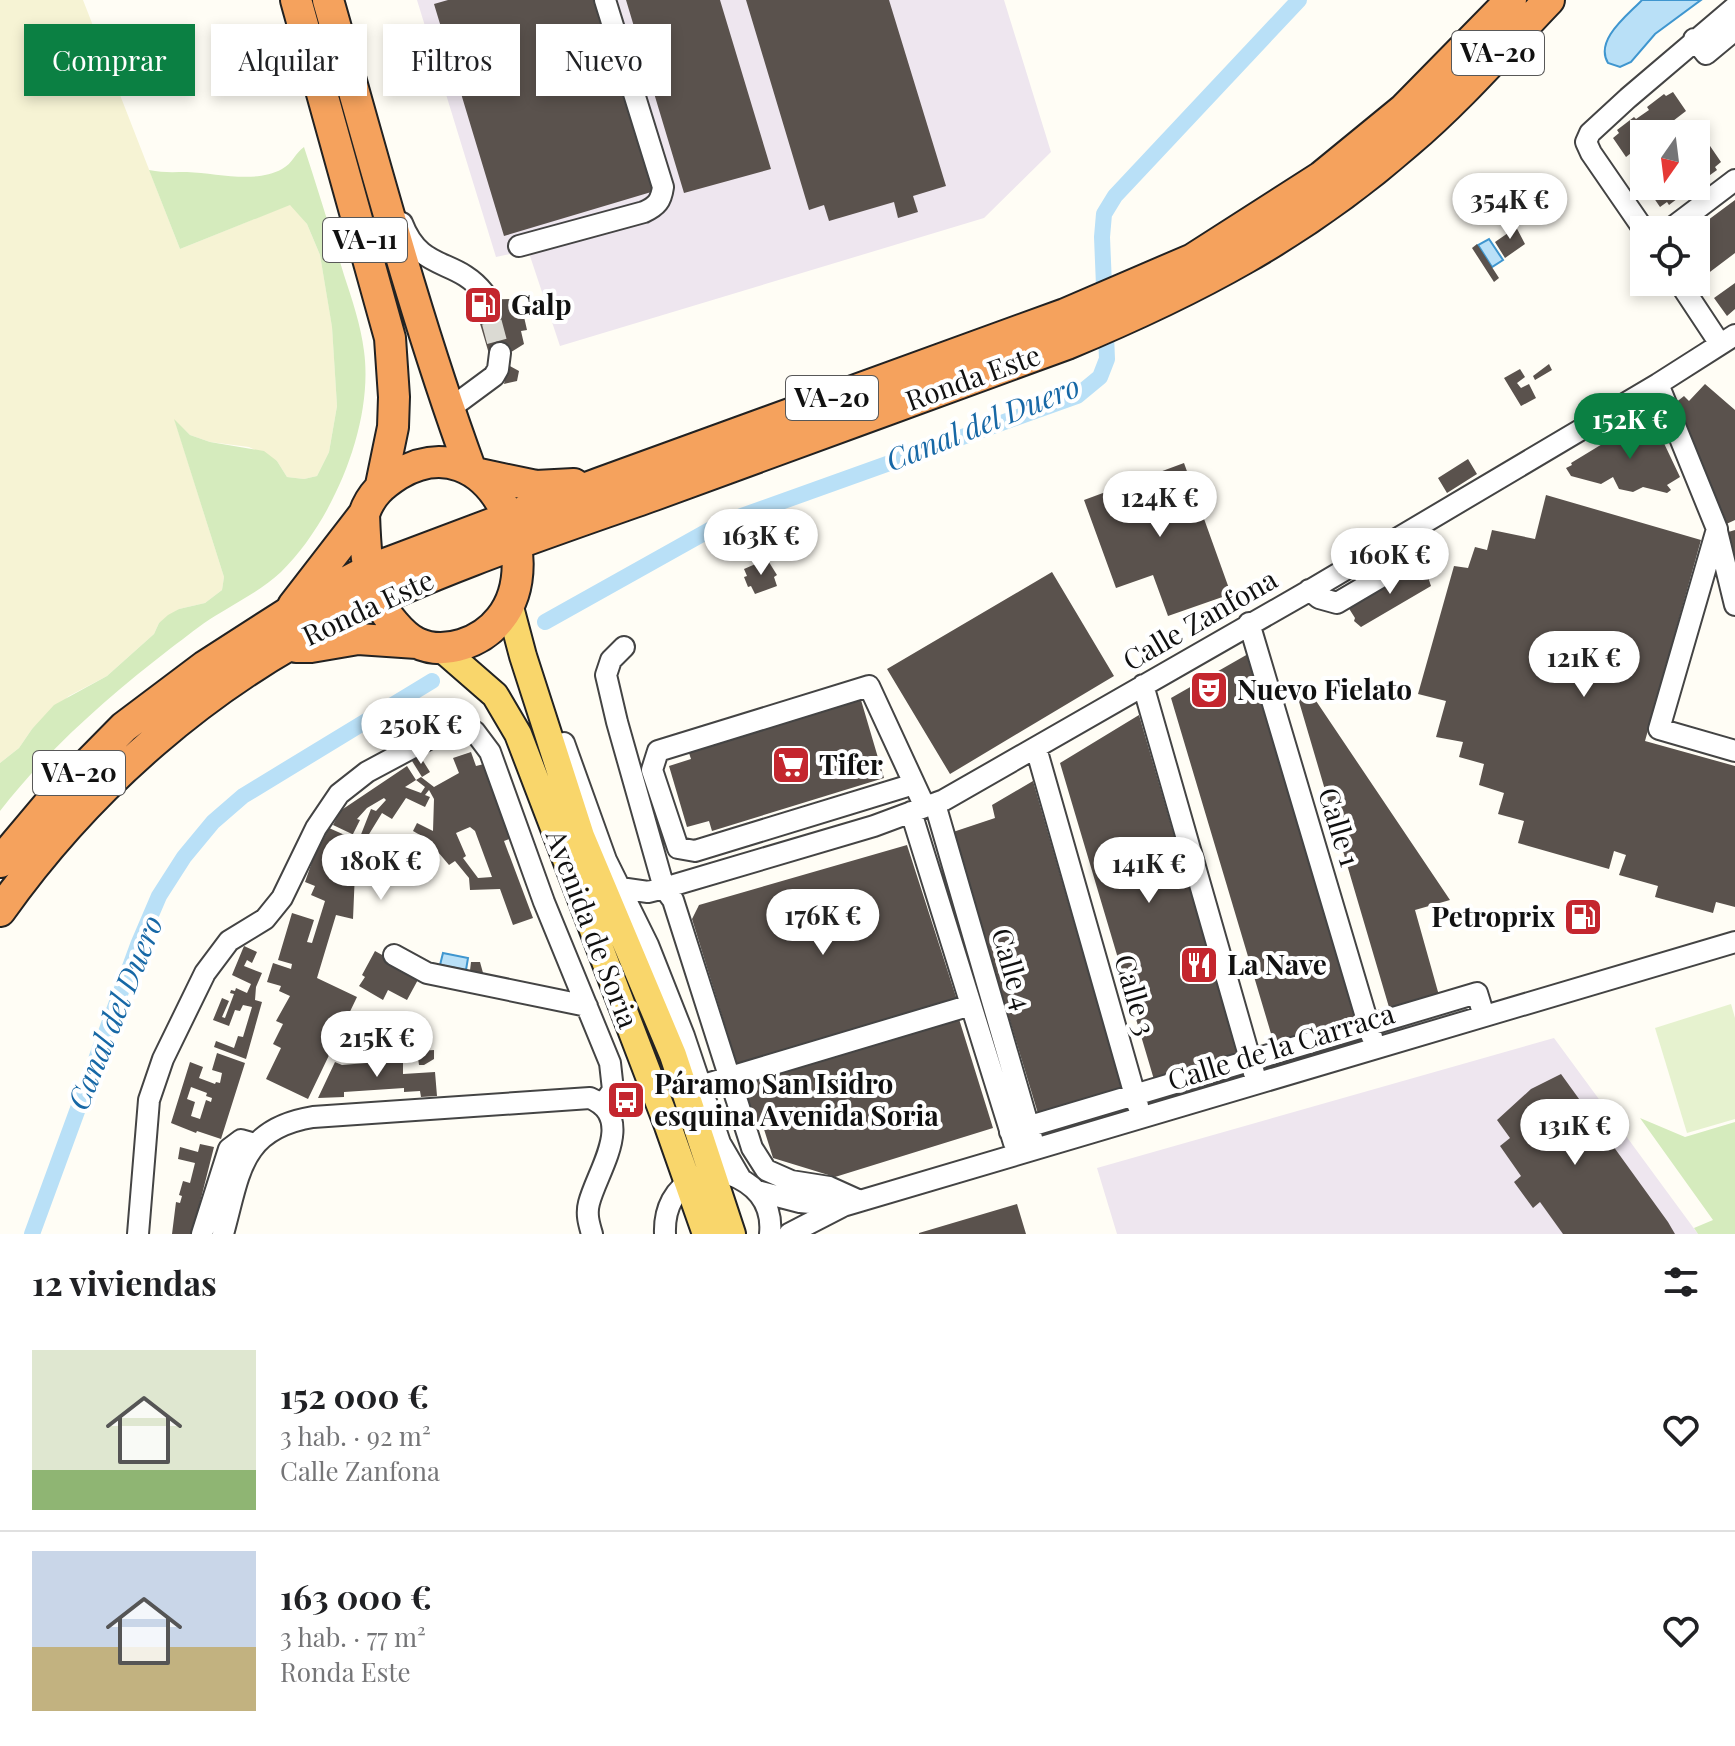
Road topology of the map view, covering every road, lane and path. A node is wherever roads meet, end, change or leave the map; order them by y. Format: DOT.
graph roads {
  1 [pos="284,0"];
  2 [pos="296,0"];
  3 [pos="328,0"];
  4 [pos="350,0"];
  5 [pos="605,0"];
  6 [pos="1511,0"];
  7 [pos="1549,0"];
  8 [pos="1735,7"];
  9 [pos="1694,39"];
  10 [pos="1733,39"];
  11 [pos="378,174"];
  12 [pos="1735,180"];
  13 [pos="1634,216"];
  14 [pos="1687,216"];
  15 [pos="519,246"];
  16 [pos="484,293"];
  17 [pos="1691,296"];
  18 [pos="1139,299"];
  19 [pos="1728,339"];
  20 [pos="500,353"];
  21 [pos="1658,384"];
  22 [pos="448,410"];
  23 [pos="474,471"];
  24 [pos="600,483"];
  25 [pos="372,500"];
  26 [pos="601,514"];
  27 [pos="1717,529"];
  28 [pos="512,532"];
  29 [pos="1410,560"];
  30 [pos="373,585"];
  31 [pos="1309,590"];
  32 [pos="513,597"];
  33 [pos="1735,605"];
  34 [pos="286,614"];
  35 [pos="1249,623"];
  36 [pos="429,645"];
  37 [pos="286,646"];
  38 [pos="624,647"];
  39 [pos="523,656"];
  40 [pos="1143,685"];
  41 [pos="1036,748"];
  42 [pos="1735,751"];
  43 [pos="914,784"];
  44 [pos="923,808"];
  45 [pos="729,841"];
  46 [pos="0,862"];
  47 [pos="735,867"];
  48 [pos="620,888"];
  49 [pos="664,888"];
  50 [pos="0,911"];
  51 [pos="1735,942"];
  52 [pos="648,945"];
  53 [pos="394,955"];
  54 [pos="971,1005"];
  55 [pos="587,1006"];
  56 [pos="1484,1016"];
  57 [pos="1369,1025"];
  58 [pos="1376,1048"];
  59 [pos="1251,1060"];
  60 [pos="729,1078"];
  61 [pos="1257,1083"];
  62 [pos="700,1086"];
  63 [pos="1135,1096"];
  64 [pos="603,1104"];
  65 [pos="1141,1118"];
  66 [pos="1020,1129"];
  67 [pos="255,1144"];
  68 [pos="1026,1152"];
  69 [pos="700,1177"];
  70 [pos="749,1185"];
  71 [pos="851,1204"];
  72 [pos="665,1225"];
  73 [pos="138,1234"];
  74 [pos="202,1234"];
  75 [pos="223,1234"];
  76 [pos="592,1234"];
  77 [pos="649,1234"];
  78 [pos="706,1234"];
  79 [pos="732,1234"];
  80 [pos="770,1234"];
  81 [pos="789,1234"];
  1 -- 25 [label="street"];
  2 -- 25 [label="highway, VA-11"];
  3 -- 11 [label="highway, VA-11"];
  4 -- 11 [label="highway"];
  5 -- 15 [label="street"];
  6 -- 18 [label="highway, Ronda Este / VA-20"];
  7 -- 18 [label="highway, Ronda Este / VA-20"];
  8 -- 9 [label="street"];
  9 -- 10 [label="street"];
  9 -- 13 [label="street"];
  11 -- 16 [label="street"];
  11 -- 22 [label="highway, VA-11"];
  12 -- 14 [label="street"];
  17 -- 19 [label="street"];
  18 -- 24 [label="highway, Ronda Este / VA-20"];
  18 -- 26 [label="highway, Ronda Este / VA-20"];
  19 -- 21 [label="street, Calle Zanfona"];
  20 -- 22 [label="street"];
  21 -- 27 [label="street"];
  21 -- 31 [label="street, Calle Zanfona"];
  22 -- 23 [label="highway, VA-11"];
  23 -- 24 [label="highway"];
  23 -- 25 [label="highway"];
  23 -- 28 [label="highway, VA-11"];
  24 -- 28 [label="highway, Ronda Este / VA-20"];
  25 -- 30 [label="highway, VA-11"];
  25 -- 34 [label="highway"];
  26 -- 28 [label="highway, Ronda Este / VA-20"];
  26 -- 32 [label="highway"];
  27 -- 33 [label="street"];
  27 -- 42 [label="street"];
  28 -- 30 [label="highway, Ronda Este / VA-20"];
  28 -- 32 [label="highway, VA-11"];
  29 -- 31 [label="street"];
  30 -- 34 [label="highway, Ronda Este / VA-20"];
  30 -- 36 [label="highway"];
  30 -- 37 [label="highway, Ronda Este / VA-20"];
  31 -- 35 [label="street, Calle Zanfona"];
  32 -- 36 [label="highway"];
  32 -- 39 [label="main road, Avenida de Soria"];
  34 -- 46 [label="highway, Ronda Este / VA-20"];
  35 -- 40 [label="street, Calle Zanfona"];
  35 -- 57 [label="street, Calle 1"];
  36 -- 37 [label="highway"];
  36 -- 69 [label="main road, Avenida de Soria"];
  37 -- 50 [label="highway, Ronda Este / VA-20"];
  38 -- 49 [label="street"];
  39 -- 48 [label="street, Avenida de Soria"];
  39 -- 69 [label="main road, Avenida de Soria"];
  40 -- 41 [label="street, Calle Zanfona"];
  40 -- 59 [label="street"];
  41 -- 44 [label="street, Calle Zanfona"];
  41 -- 63 [label="street, Calle 3"];
  43 -- 44 [label="street"];
  43 -- 45 [label="street"];
  43 -- 45 [label="street"];
  44 -- 47 [label="street, Calle Zanfona"];
  44 -- 54 [label="street"];
  44 -- 66 [label="street, Calle 4"];
  45 -- 47 [label="street"];
  47 -- 49 [label="street, Calle Zanfona"];
  48 -- 49 [label="street, Calle Zanfona"];
  48 -- 52 [label="street, Avenida de Soria"];
  49 -- 52 [label="street"];
  49 -- 60 [label="street"];
  51 -- 56 [label="street, Calle de la Carraca"];
  52 -- 62 [label="street, Avenida de Soria"];
  53 -- 55 [label="street"];
  54 -- 60 [label="street"];
  54 -- 66 [label="street"];
  55 -- 64 [label="street"];
  55 -- 73 [label="street"];
  56 -- 57 [label="street"];
  56 -- 58 [label="street, Calle de la Carraca"];
  57 -- 58 [label="street, Calle 1"];
  57 -- 59 [label="street"];
  58 -- 61 [label="street, Calle de la Carraca"];
  59 -- 61 [label="street"];
  59 -- 63 [label="street"];
  60 -- 62 [label="street"];
  60 -- 71 [label="street"];
  61 -- 65 [label="street, Calle de la Carraca"];
  62 -- 70 [label="street, Avenida de Soria"];
  63 -- 65 [label="street, Calle 3"];
  63 -- 66 [label="street"];
  64 -- 67 [label="street"];
  64 -- 76 [label="street"];
  65 -- 68 [label="street, Calle de la Carraca"];
  66 -- 68 [label="street"];
  67 -- 74 [label="street"];
  67 -- 75 [label="street"];
  68 -- 71 [label="street, Calle de la Carraca"];
  69 -- 70 [label="street, Calle de la Carraca"];
  69 -- 72 [label="street"];
  69 -- 78 [label="main road, Avenida de Soria"];
  69 -- 79 [label="main road, Avenida de Soria"];
  70 -- 71 [label="street, Calle de la Carraca"];
  70 -- 80 [label="street, Avenida de Soria"];
  71 -- 81 [label="street, Calle de la Carraca"];
  72 -- 77 [label="street"];
}
